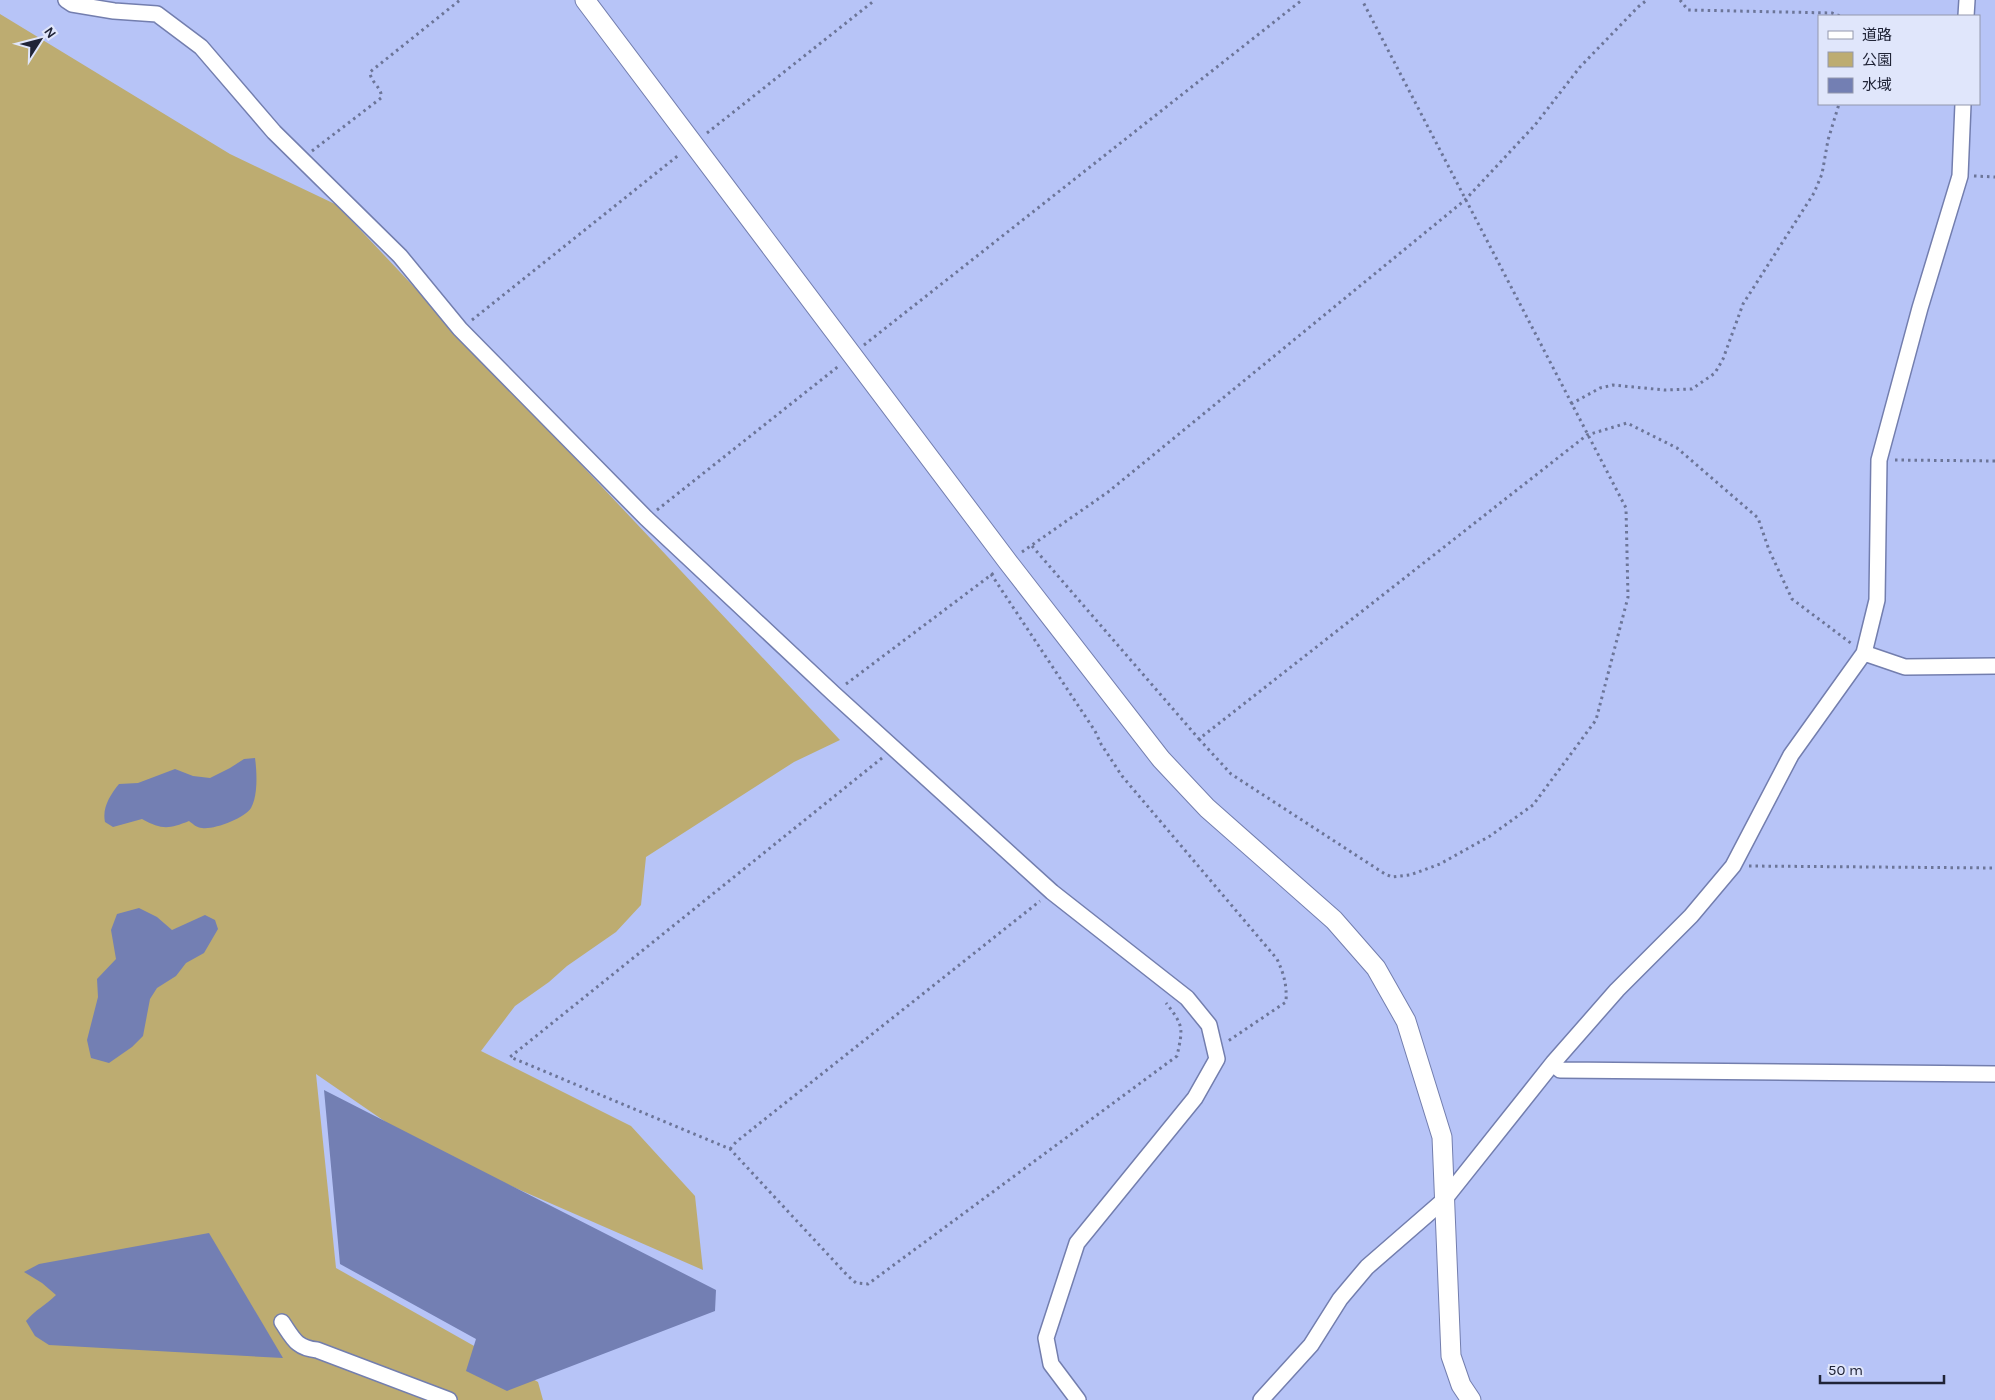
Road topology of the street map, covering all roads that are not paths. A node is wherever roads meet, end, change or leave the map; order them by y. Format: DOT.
graph roads {
  1 [pos="585,0"];
  2 [pos="1967,0"];
  3 [pos="72,1"];
  4 [pos="1966,15"];
  5 [pos="1963,105"];
  6 [pos="1864,654"];
  7 [pos="1995,666"];
  8 [pos="1553,1064"];
  9 [pos="1995,1074"];
  10 [pos="1444,1200"];
  11 [pos="282,1322"];
  12 [pos="1463,1395"];
  13 [pos="448,1400"];
  14 [pos="1078,1400"];
  15 [pos="1261,1400"];
  1 -- 10 [label="street"];
  2 -- 4 [label="street"];
  3 -- 14 [label="street"];
  5 -- 6 [label="street"];
  6 -- 7 [label="street"];
  6 -- 8 [label="street"];
  8 -- 9 [label="street"];
  8 -- 10 [label="street"];
  10 -- 12 [label="street"];
  10 -- 15 [label="street"];
  11 -- 13 [label="street"];
}
